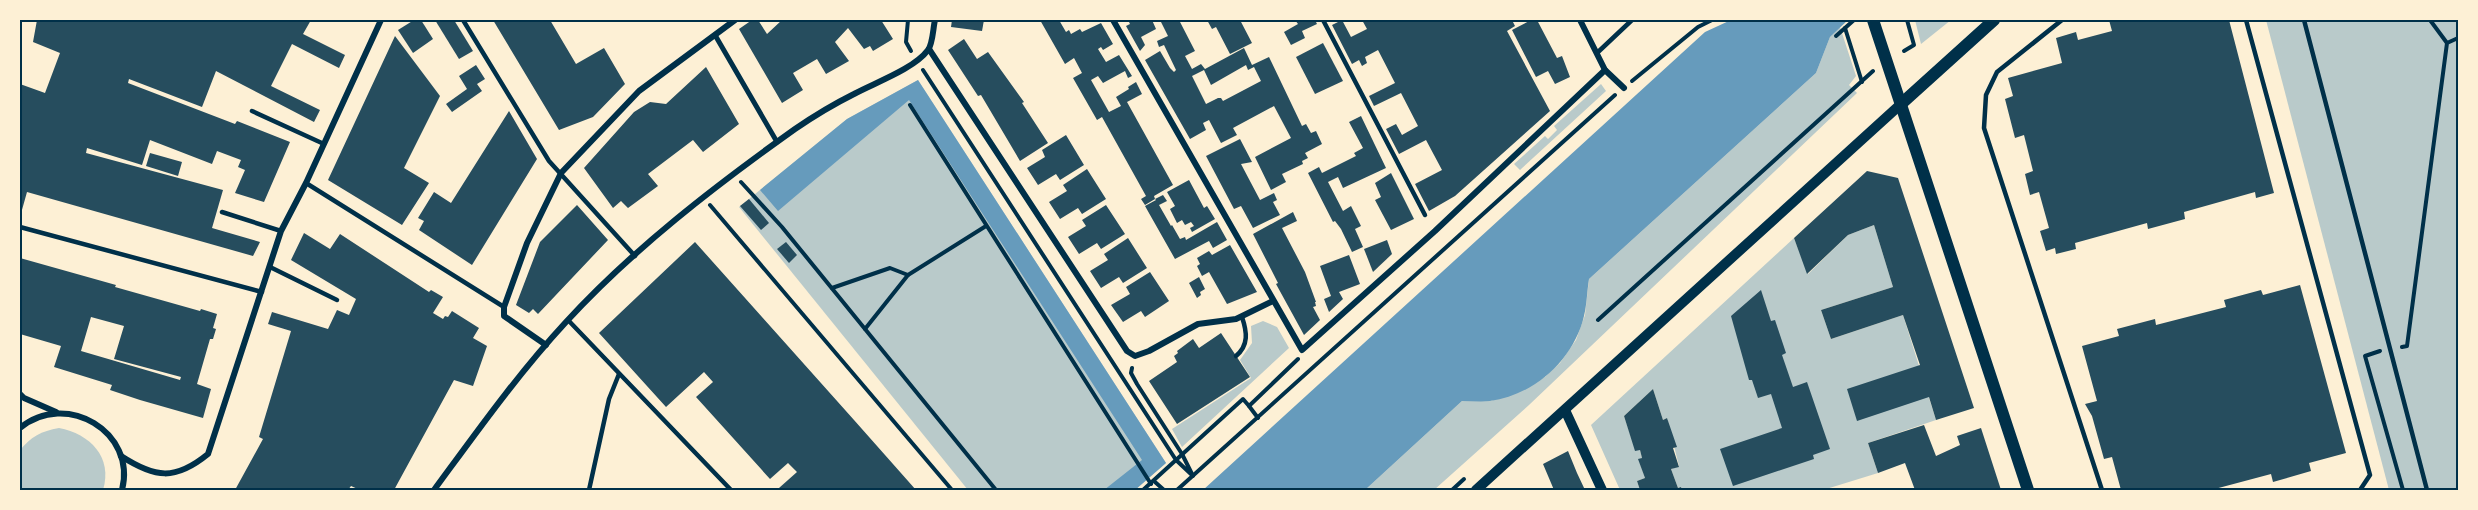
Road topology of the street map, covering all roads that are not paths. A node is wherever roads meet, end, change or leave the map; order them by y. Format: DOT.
graph roads {
  1 [pos="381,20"];
  2 [pos="463,20"];
  3 [pos="735,20"];
  4 [pos="935,20"];
  5 [pos="1113,20"];
  6 [pos="1323,20"];
  7 [pos="1580,20"];
  8 [pos="1631,20"];
  9 [pos="1873,20"];
  10 [pos="1994,20"];
  11 [pos="2062,20"];
  12 [pos="2246,20"];
  13 [pos="2304,20"];
  14 [pos="715,35"];
  15 [pos="929,49"];
  16 [pos="1597,53"];
  17 [pos="1605,70"];
  18 [pos="1623,88"];
  19 [pos="1901,104"];
  20 [pos="252,111"];
  21 [pos="777,142"];
  22 [pos="324,144"];
  23 [pos="561,173"];
  24 [pos="306,183"];
  25 [pos="222,212"];
  26 [pos="1425,215"];
  27 [pos="20,227"];
  28 [pos="281,231"];
  29 [pos="635,256"];
  30 [pos="270,267"];
  31 [pos="262,292"];
  32 [pos="338,300"];
  33 [pos="1273,301"];
  34 [pos="504,307"];
  35 [pos="1242,317"];
  36 [pos="567,320"];
  37 [pos="546,345"];
  38 [pos="1236,356"];
  39 [pos="619,374"];
  40 [pos="20,394"];
  41 [pos="1565,410"];
  42 [pos="57,412"];
  43 [pos="20,428"];
  44 [pos="121,456"];
  45 [pos="122,490"];
  46 [pos="434,490"];
  47 [pos="589,490"];
  48 [pos="731,490"];
  49 [pos="1476,490"];
  50 [pos="1602,490"];
  51 [pos="2028,490"];
  52 [pos="2102,490"];
  53 [pos="2360,490"];
  54 [pos="2427,490"];
  1 -- 22 [label="street"];
  2 -- 23 [label="lane"];
  3 -- 14 [label="street"];
  4 -- 15 [label="street"];
  5 -- 33 [label="street"];
  6 -- 26 [label="lane"];
  7 -- 16 [label="street"];
  8 -- 16 [label="lane"];
  9 -- 19 [label="main road"];
  10 -- 19 [label="main road"];
  11 -- 52 [label="lane"];
  12 -- 53 [label="lane"];
  13 -- 54 [label="lane"];
  14 -- 21 [label="street"];
  14 -- 23 [label="street"];
  15 -- 21 [label="street"];
  15 -- 35 [label="street"];
  16 -- 17 [label="street"];
  17 -- 18 [label="street"];
  17 -- 33 [label="street"];
  19 -- 41 [label="street"];
  19 -- 51 [label="main road"];
  20 -- 22 [label="lane"];
  21 -- 29 [label="street"];
  22 -- 24 [label="street"];
  23 -- 29 [label="lane"];
  23 -- 34 [label="street"];
  24 -- 28 [label="street"];
  24 -- 34 [label="lane"];
  25 -- 28 [label="lane"];
  27 -- 31 [label="lane"];
  28 -- 30 [label="street"];
  29 -- 36 [label="street"];
  30 -- 31 [label="street"];
  30 -- 32 [label="lane"];
  31 -- 44 [label="street"];
  33 -- 35 [label="street"];
  34 -- 37 [label="street"];
  35 -- 38 [label="lane"];
  36 -- 37 [label="street"];
  36 -- 39 [label="lane"];
  37 -- 46 [label="street"];
  39 -- 47 [label="lane"];
  39 -- 48 [label="lane"];
  40 -- 42 [label="street"];
  41 -- 49 [label="street"];
  41 -- 50 [label="street"];
  42 -- 43 [label="street"];
  42 -- 44 [label="street"];
  44 -- 45 [label="street"];
}
